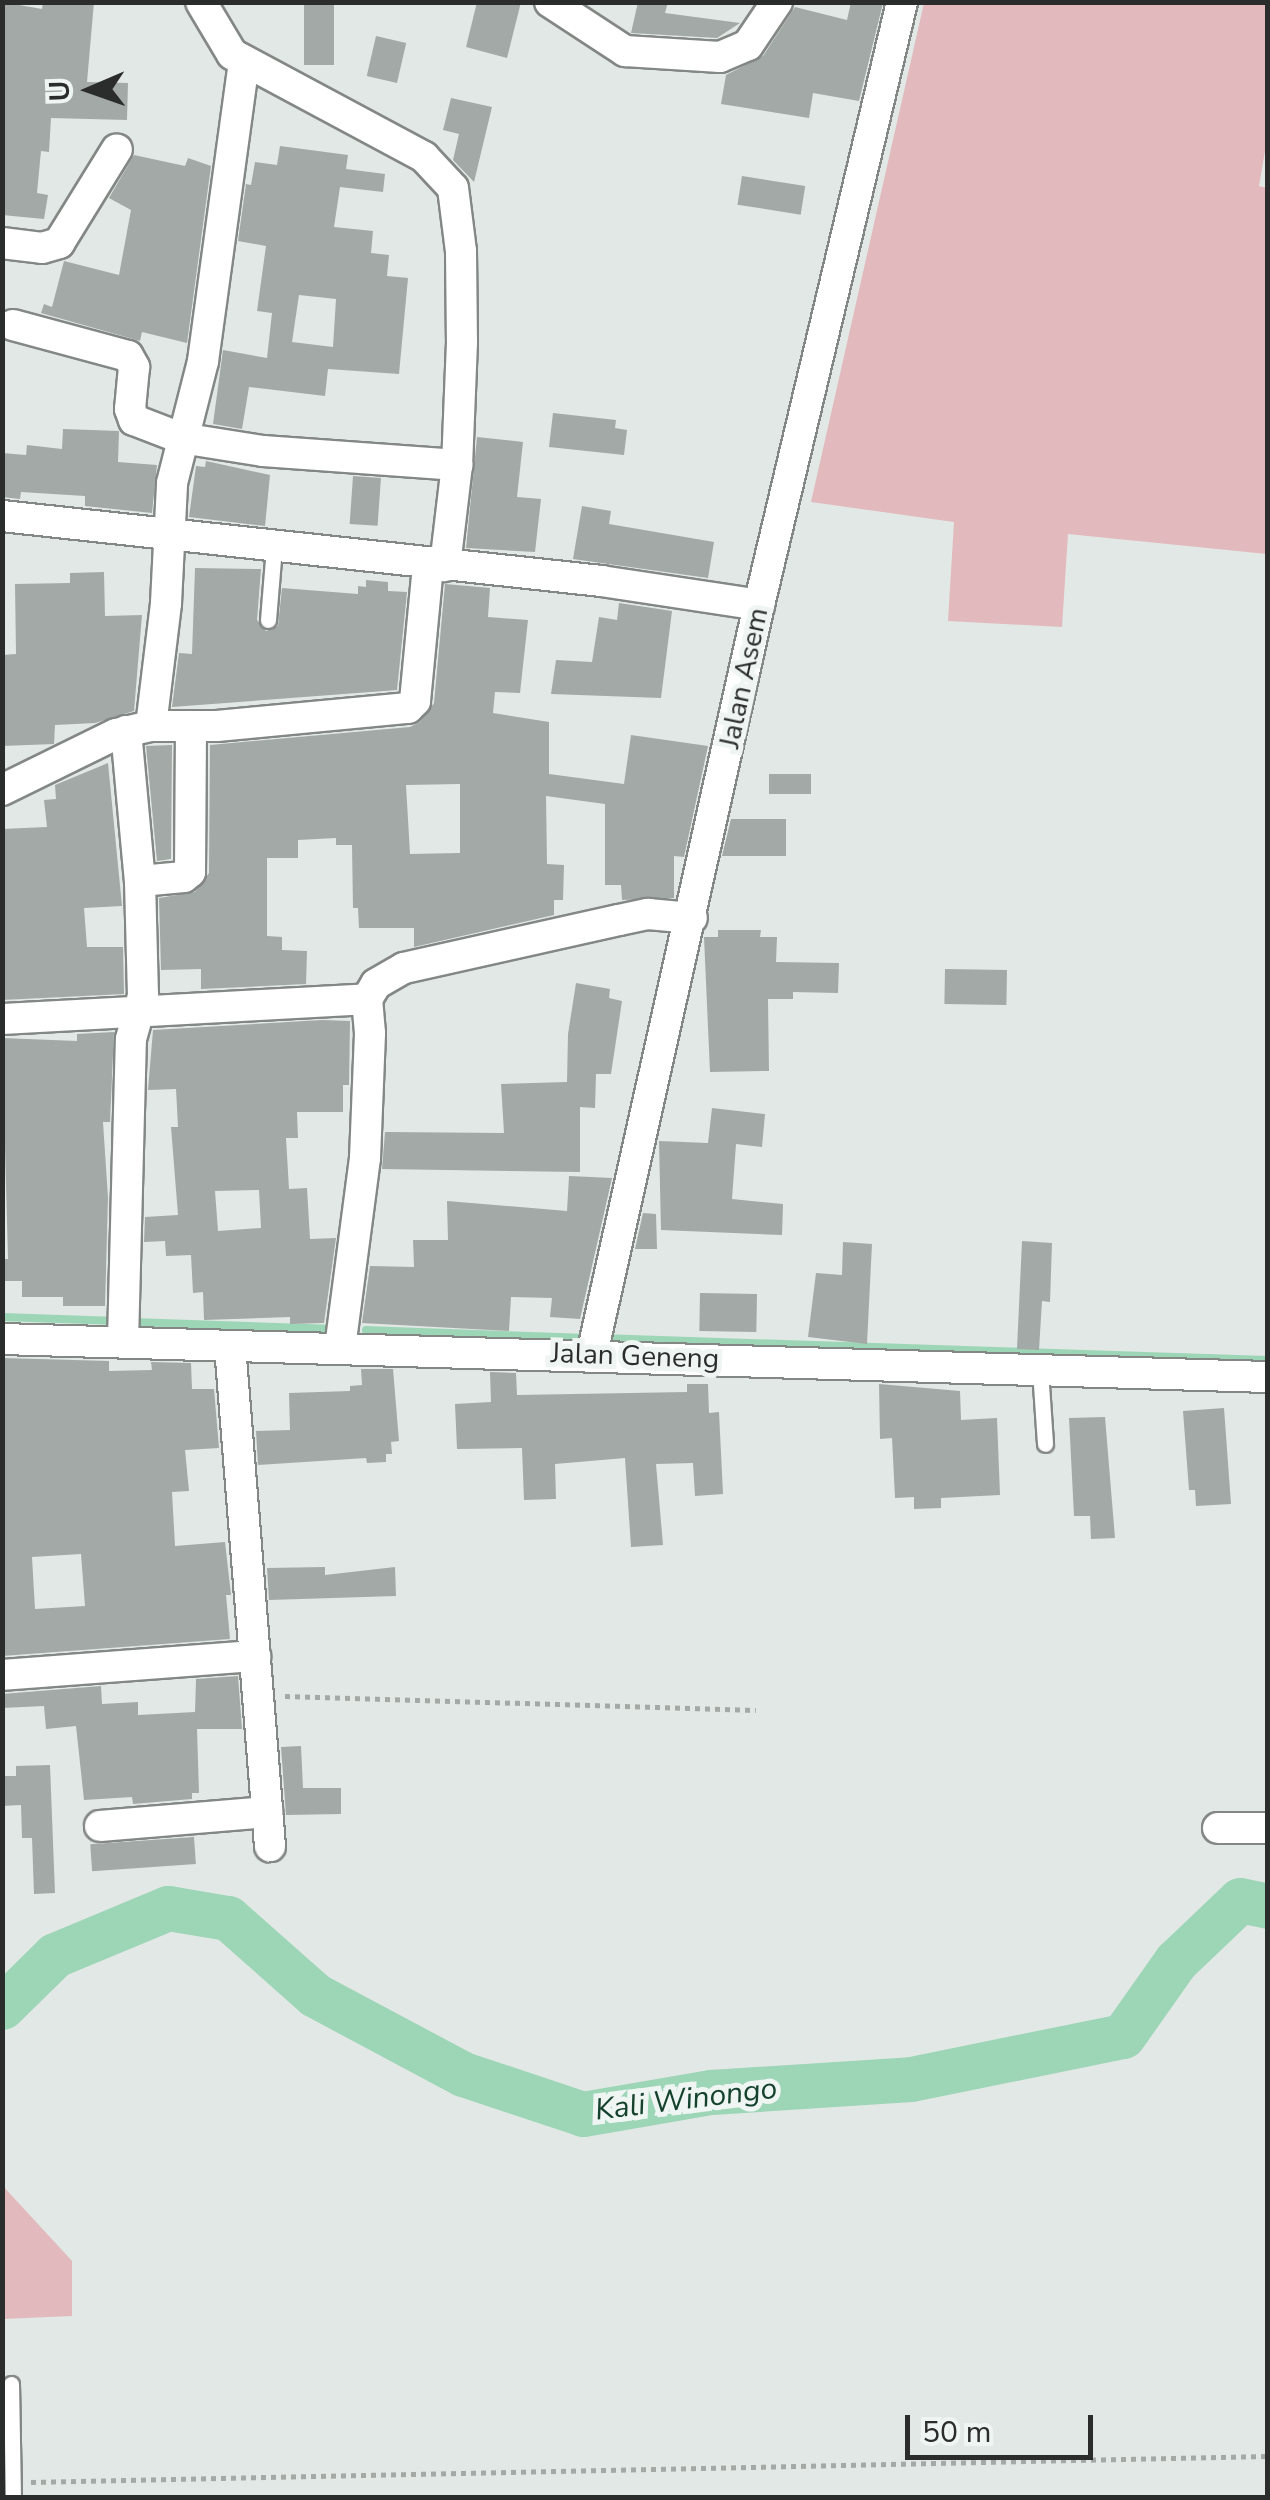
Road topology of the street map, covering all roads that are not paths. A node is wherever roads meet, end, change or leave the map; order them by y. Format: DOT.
graph roads {
  1 [pos="201,2"];
  2 [pos="550,2"];
  3 [pos="778,2"];
  4 [pos="902,2"];
  5 [pos="244,62"];
  6 [pos="118,149"];
  7 [pos="2,243"];
  8 [pos="13,324"];
  9 [pos="181,438"];
  10 [pos="457,465"];
  11 [pos="2,516"];
  12 [pos="170,536"];
  13 [pos="274,548"];
  14 [pos="437,566"];
  15 [pos="759,605"];
  16 [pos="268,620"];
  17 [pos="191,727"];
  18 [pos="138,728"];
  19 [pos="2,790"];
  20 [pos="140,881"];
  21 [pos="692,918"];
  22 [pos="367,998"];
  23 [pos="137,1011"];
  24 [pos="2,1020"];
  25 [pos="123,1326"];
  26 [pos="2,1339"];
  27 [pos="230,1346"];
  28 [pos="340,1348"];
  29 [pos="592,1354"];
  30 [pos="1040,1370"];
  31 [pos="1268,1376"];
  32 [pos="1045,1444"];
  33 [pos="255,1656"];
  34 [pos="2,1675"];
  35 [pos="267,1812"];
  36 [pos="100,1826"];
  37 [pos="1218,1828"];
  38 [pos="1268,1828"];
  39 [pos="270,1846"];
  40 [pos="11,2384"];
  41 [pos="13,2490"];
  1 -- 5 [label="street"];
  2 -- 3 [label="street"];
  4 -- 15 [label="street, Jalan Asem"];
  5 -- 9 [label="street"];
  5 -- 10 [label="street"];
  6 -- 7 [label="street"];
  8 -- 9 [label="street"];
  9 -- 10 [label="street"];
  9 -- 12 [label="street"];
  10 -- 14 [label="street"];
  11 -- 12 [label="street"];
  12 -- 13 [label="street"];
  12 -- 18 [label="street"];
  13 -- 14 [label="street"];
  13 -- 16 [label="lane"];
  14 -- 15 [label="street"];
  14 -- 17 [label="street"];
  15 -- 21 [label="street, Jalan Asem"];
  17 -- 18 [label="street"];
  17 -- 20 [label="street"];
  18 -- 19 [label="street"];
  18 -- 20 [label="street"];
  20 -- 23 [label="street"];
  21 -- 22 [label="street"];
  21 -- 29 [label="street, Jalan Asem"];
  22 -- 23 [label="street"];
  22 -- 28 [label="street"];
  23 -- 24 [label="street"];
  23 -- 25 [label="street"];
  25 -- 26 [label="street, Jalan Geneng"];
  25 -- 27 [label="street, Jalan Geneng"];
  27 -- 28 [label="street, Jalan Geneng"];
  27 -- 33 [label="street"];
  28 -- 29 [label="street, Jalan Geneng"];
  29 -- 30 [label="street, Jalan Geneng"];
  30 -- 31 [label="street, Jalan Geneng"];
  30 -- 32 [label="lane"];
  33 -- 34 [label="street"];
  33 -- 35 [label="street"];
  35 -- 36 [label="street"];
  35 -- 39 [label="street"];
  37 -- 38 [label="street"];
  40 -- 41 [label="lane"];
}
